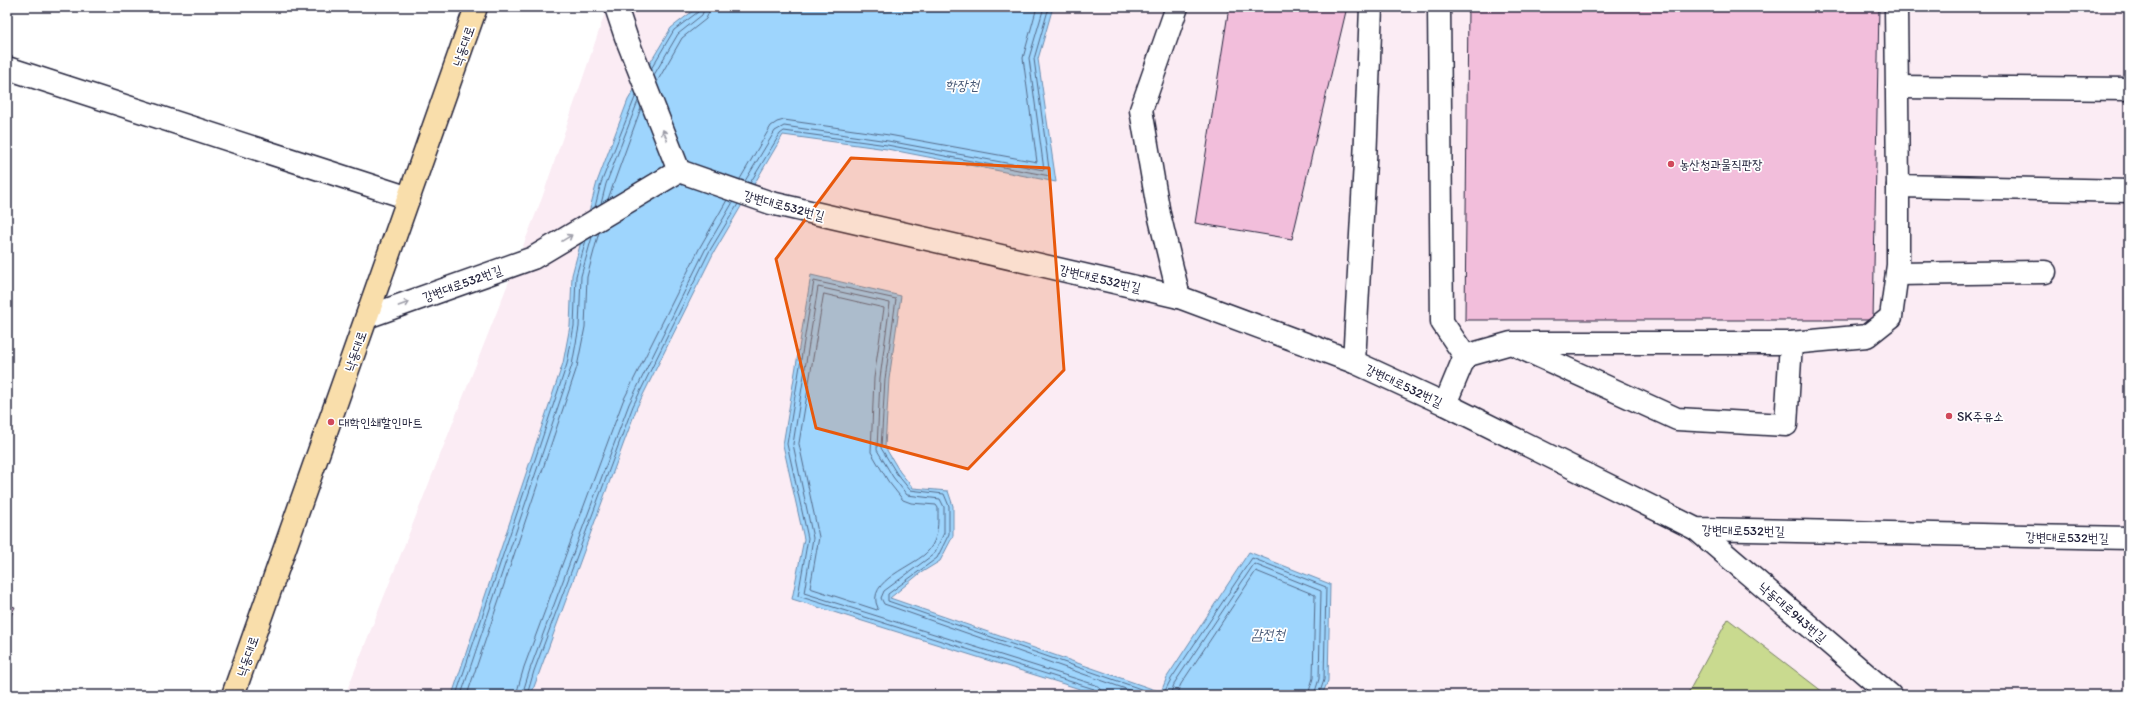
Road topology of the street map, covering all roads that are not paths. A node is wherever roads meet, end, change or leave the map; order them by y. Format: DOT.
graph roads {
  1 [pos="476,7"];
  2 [pos="616,7"];
  3 [pos="1177,7"];
  4 [pos="1371,7"];
  5 [pos="1439,7"];
  6 [pos="1896,7"];
  7 [pos="7,68"];
  8 [pos="1897,87"];
  9 [pos="2129,89"];
  10 [pos="679,171"];
  11 [pos="1898,186"];
  12 [pos="2129,191"];
  13 [pos="409,198"];
  14 [pos="2045,272"];
  15 [pos="1897,274"];
  16 [pos="1179,296"];
  17 [pos="367,317"];
  18 [pos="1511,343"];
  19 [pos="1791,343"];
  20 [pos="1465,356"];
  21 [pos="1354,362"];
  22 [pos="1446,404"];
  23 [pos="1696,529"];
  24 [pos="2129,538"];
  25 [pos="233,695"];
  26 [pos="1890,695"];
  1 -- 13 [label="main road, 낙동대로"];
  10 -- 2 [label="street, one-way"];
  3 -- 16 [label="street"];
  4 -- 21 [label="street"];
  5 -- 20 [label="street"];
  6 -- 8 [label="street"];
  7 -- 13 [label="street"];
  8 -- 9 [label="street"];
  8 -- 11 [label="street"];
  10 -- 16 [label="street, 강변대로532번길"];
  17 -- 10 [label="street, 강변대로532번길, one-way"];
  11 -- 12 [label="street"];
  11 -- 15 [label="street"];
  13 -- 17 [label="main road, 낙동대로"];
  14 -- 15 [label="street"];
  15 -- 19 [label="street"];
  16 -- 21 [label="street, 강변대로532번길"];
  17 -- 25 [label="main road, 낙동대로"];
  18 -- 19 [label="street"];
  18 -- 19 [label="street"];
  18 -- 20 [label="street"];
  20 -- 22 [label="street"];
  21 -- 22 [label="street, 강변대로532번길"];
  22 -- 23 [label="street, 강변대로532번길"];
  23 -- 24 [label="street, 강변대로532번길"];
  23 -- 26 [label="street, 낙동대로943번길"];
}
